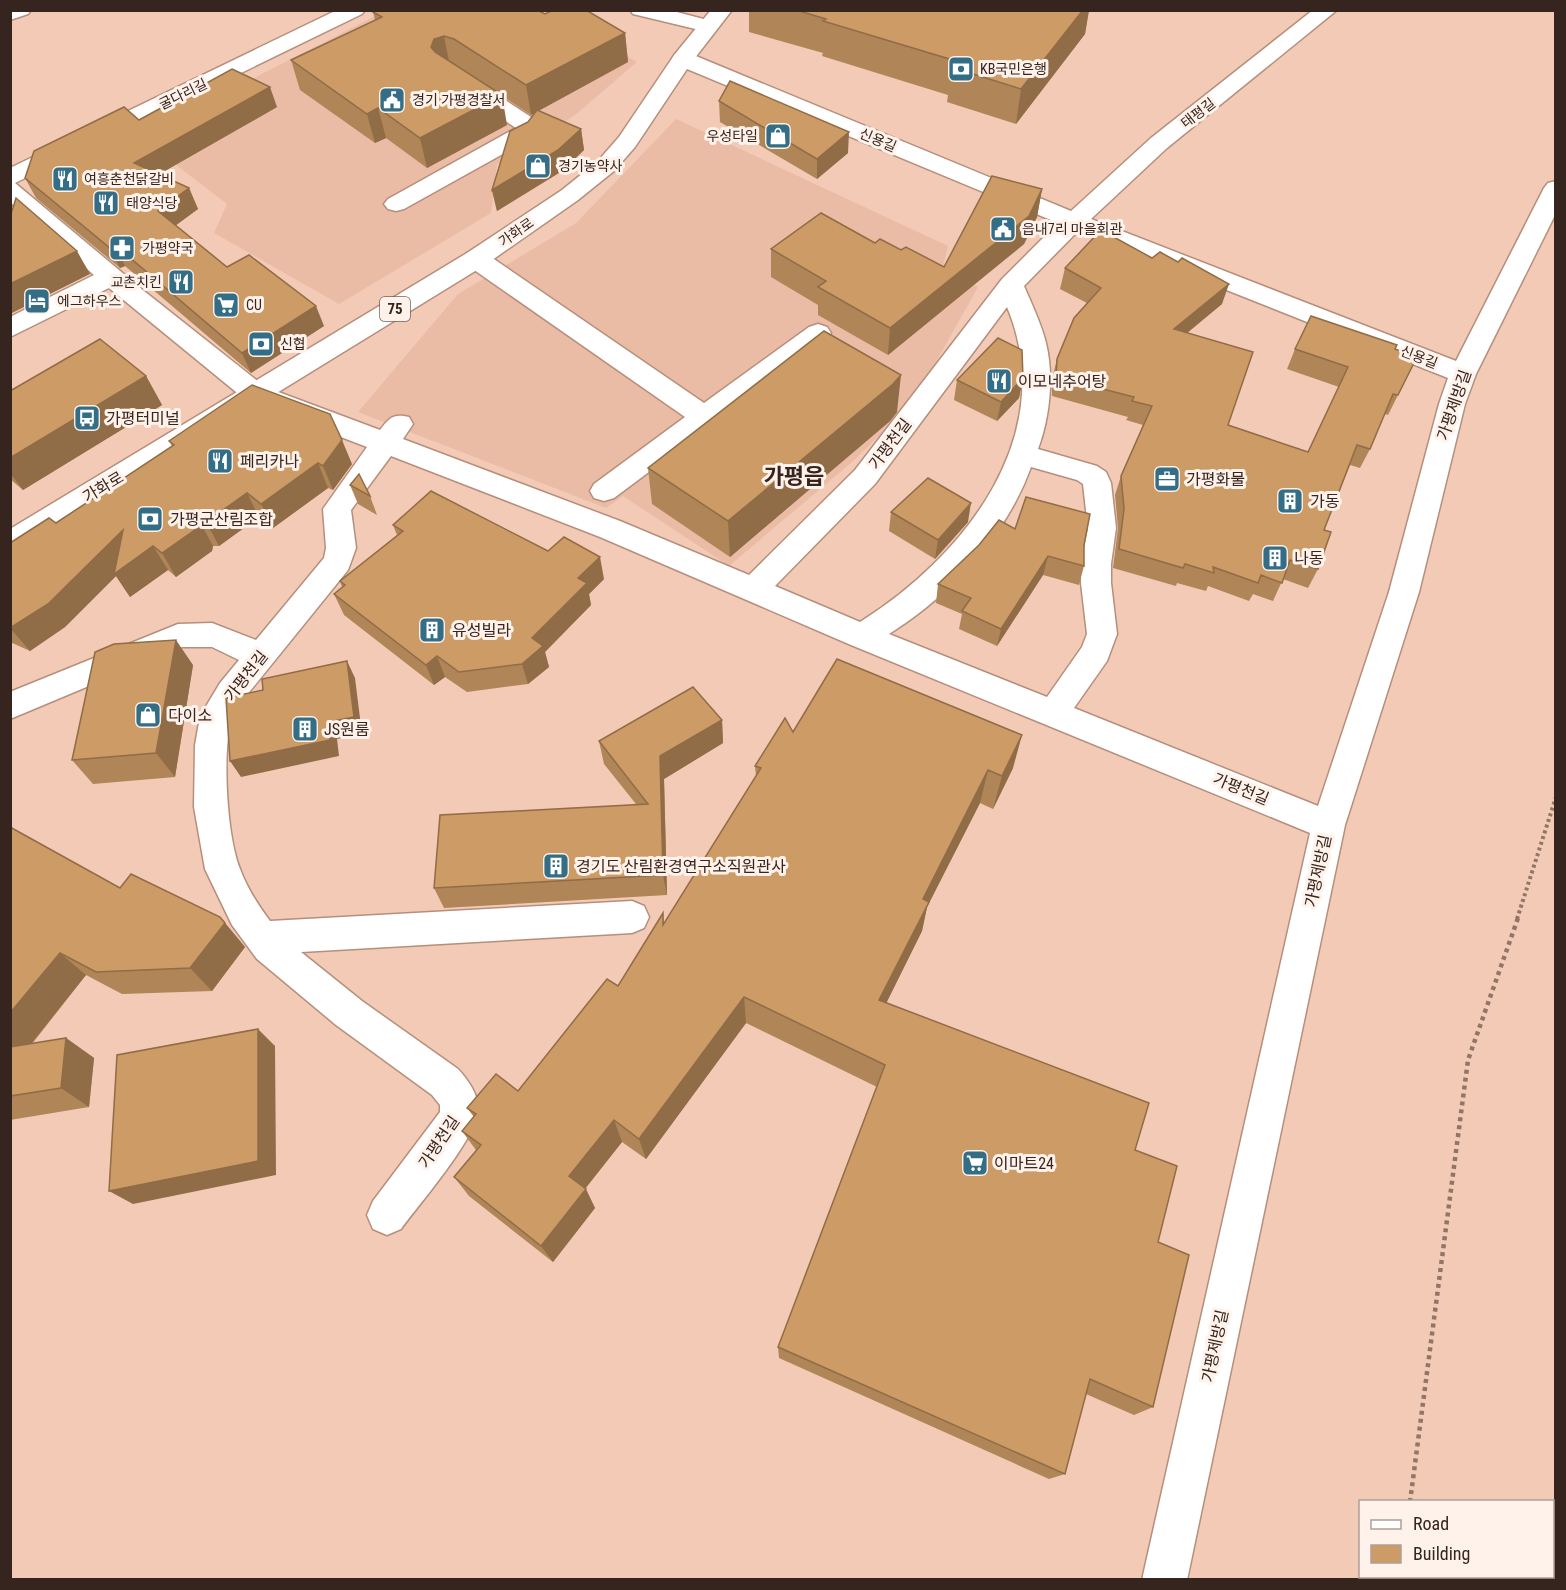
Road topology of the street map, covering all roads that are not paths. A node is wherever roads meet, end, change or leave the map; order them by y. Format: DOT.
graph roads {
  1 [pos="21,10"];
  2 [pos="355,10"];
  3 [pos="640,10"];
  4 [pos="1327,10"];
  5 [pos="10,14"];
  6 [pos="715,18"];
  7 [pos="683,59"];
  8 [pos="451,75"];
  9 [pos="10,177"];
  10 [pos="1556,188"];
  11 [pos="10,189"];
  12 [pos="396,204"];
  13 [pos="1074,221"];
  14 [pos="476,259"];
  15 [pos="111,277"];
  16 [pos="1011,285"];
  17 [pos="10,328"];
  18 [pos="818,333"];
  19 [pos="1464,374"];
  20 [pos="256,394"];
  21 [pos="705,417"];
  22 [pos="392,432"];
  23 [pos="1023,452"];
  24 [pos="604,491"];
  25 [pos="10,543"];
  26 [pos="754,589"];
  27 [pos="862,636"];
  28 [pos="261,656"];
  29 [pos="10,706"];
  30 [pos="1053,713"];
  31 [pos="1328,825"];
  32 [pos="632,917"];
  33 [pos="262,938"];
  34 [pos="387,1215"];
  35 [pos="1164,1580"];
  1 -- 5 [label="street"];
  2 -- 9 [label="street, 굴다리길"];
  3 -- 6 [label="street"];
  4 -- 13 [label="street, 태평길"];
  6 -- 7 [label="street, 가화로 / 75"];
  7 -- 13 [label="street, 신용길"];
  7 -- 14 [label="street, 가화로 / 75"];
  8 -- 12 [label="street"];
  10 -- 19 [label="street, 가평제방길"];
  11 -- 15 [label="street"];
  13 -- 16 [label="street"];
  13 -- 19 [label="street, 신용길"];
  14 -- 20 [label="street, 가화로 / 75"];
  14 -- 21 [label="street"];
  15 -- 17 [label="street"];
  15 -- 20 [label="street"];
  16 -- 23 [label="street"];
  16 -- 26 [label="street, 가평천길"];
  18 -- 21 [label="street"];
  19 -- 31 [label="street, 가평제방길"];
  20 -- 22 [label="street, 가평천길"];
  20 -- 25 [label="street, 가화로 / 75"];
  21 -- 24 [label="street"];
  22 -- 26 [label="street, 가평천길"];
  22 -- 28 [label="street, 가평천길"];
  23 -- 27 [label="street"];
  23 -- 30 [label="street"];
  26 -- 27 [label="street, 가평천길"];
  27 -- 30 [label="street, 가평천길"];
  28 -- 29 [label="street"];
  28 -- 33 [label="street, 가평천길"];
  30 -- 31 [label="street, 가평천길"];
  31 -- 35 [label="street, 가평제방길"];
  32 -- 33 [label="street"];
  33 -- 34 [label="street, 가평천길"];
}
